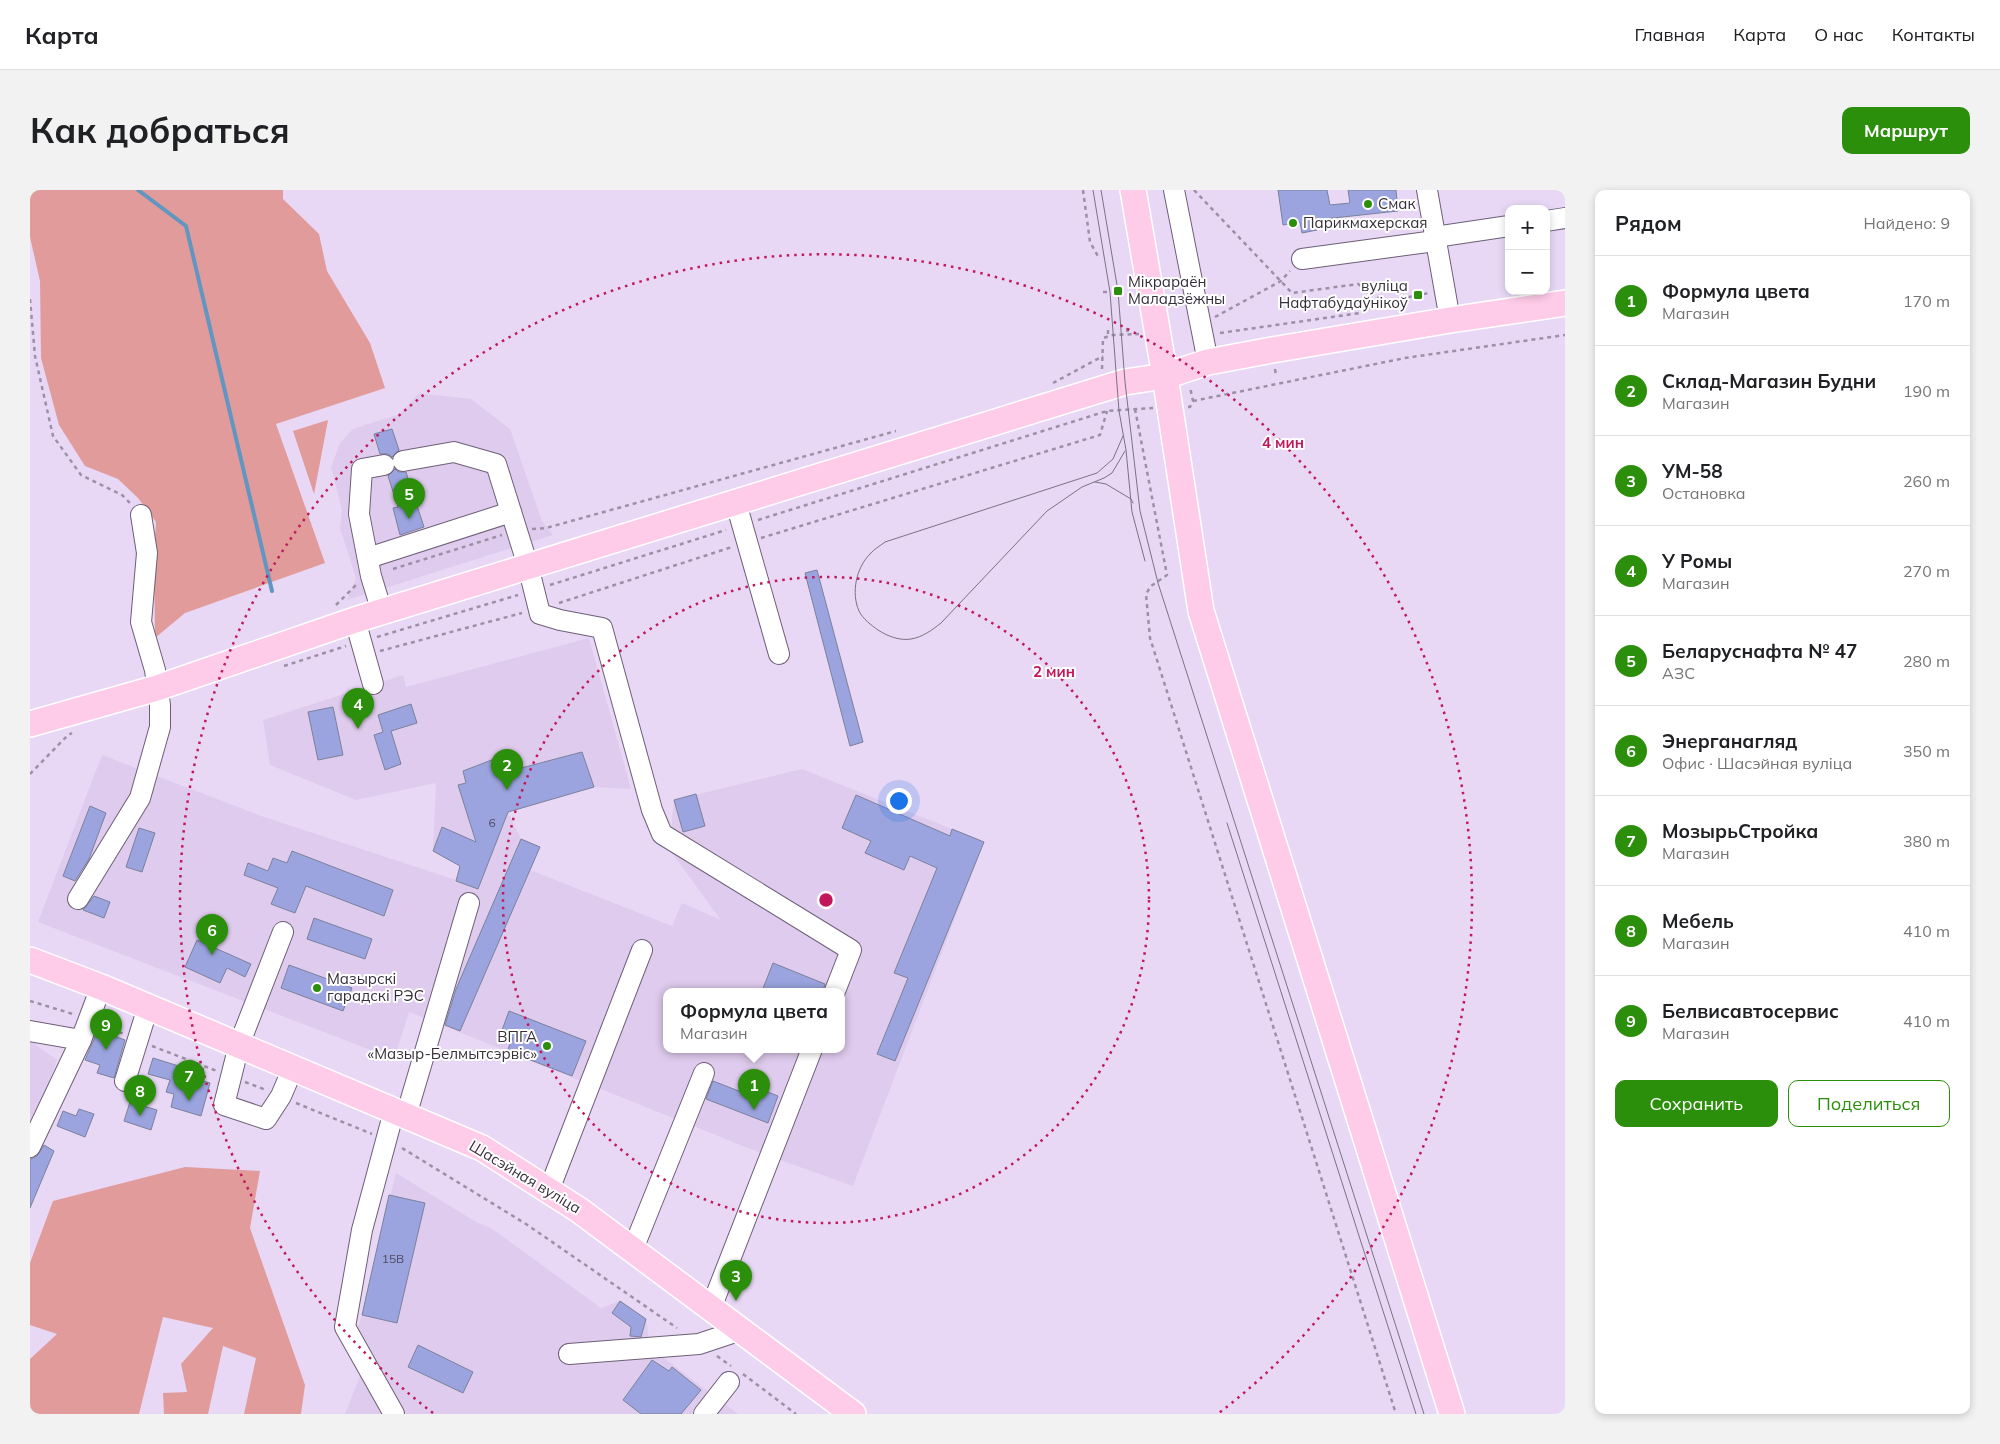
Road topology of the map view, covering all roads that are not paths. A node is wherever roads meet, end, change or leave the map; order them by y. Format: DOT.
graph roads {
  1 [pos="1133,190"];
  2 [pos="1174,190"];
  3 [pos="1427,190"];
  4 [pos="1565,218"];
  5 [pos="1550,220"];
  6 [pos="1505,227"];
  7 [pos="1435,239"];
  8 [pos="1302,259"];
  9 [pos="1565,303"];
  10 [pos="1450,320"];
  11 [pos="1208,362"];
  12 [pos="1165,376"];
  13 [pos="739,514"];
  14 [pos="141,515"];
  15 [pos="514,521"];
  16 [pos="528,566"];
  17 [pos="369,567"];
  18 [pos="382,612"];
  19 [pos="351,622"];
  20 [pos="779,654"];
  21 [pos="373,684"];
  22 [pos="157,688"];
  23 [pos="30,724"];
  24 [pos="78,900"];
  25 [pos="469,903"];
  26 [pos="283,932"];
  27 [pos="642,950"];
  28 [pos="30,960"];
  29 [pos="101,987"];
  30 [pos="836,988"];
  31 [pos="148,1007"];
  32 [pos="30,1031"];
  33 [pos="81,1040"];
  34 [pos="239,1045"];
  35 [pos="810,1053"];
  36 [pos="293,1068"];
  37 [pos="704,1073"];
  38 [pos="125,1081"];
  39 [pos="400,1113"];
  40 [pos="30,1146"];
  41 [pos="549,1190"];
  42 [pos="633,1250"];
  43 [pos="711,1308"];
  44 [pos="741,1330"];
  45 [pos="569,1354"];
  46 [pos="730,1382"];
  47 [pos="394,1414"];
  48 [pos="704,1414"];
  49 [pos="854,1414"];
  50 [pos="1452,1414"];
  1 -- 12 [label="main road"];
  2 -- 11 [label="lane"];
  3 -- 7 [label="lane"];
  4 -- 5 [label="lane"];
  6 -- 7 [label="lane"];
  7 -- 8 [label="lane"];
  7 -- 10 [label="lane"];
  9 -- 10 [label="main road"];
  10 -- 11 [label="main road"];
  11 -- 12 [label="main road"];
  12 -- 13 [label="main road"];
  12 -- 50 [label="main road"];
  13 -- 16 [label="main road"];
  13 -- 20 [label="lane"];
  14 -- 22 [label="lane"];
  15 -- 16 [label="lane"];
  15 -- 17 [label="lane"];
  15 -- 17 [label="lane"];
  16 -- 18 [label="main road"];
  16 -- 30 [label="lane"];
  17 -- 18 [label="lane"];
  18 -- 19 [label="main road"];
  19 -- 21 [label="lane"];
  19 -- 22 [label="main road"];
  22 -- 23 [label="main road"];
  22 -- 24 [label="lane"];
  25 -- 39 [label="lane"];
  26 -- 34 [label="lane"];
  27 -- 41 [label="lane"];
  28 -- 29 [label="main road, Шасэйная вуліца"];
  29 -- 31 [label="main road, Шасэйная вуліца"];
  29 -- 33 [label="lane"];
  31 -- 34 [label="main road, Шасэйная вуліца"];
  31 -- 38 [label="lane"];
  32 -- 33 [label="lane"];
  33 -- 40 [label="lane"];
  34 -- 36 [label="main road, Шасэйная вуліца"];
  34 -- 36 [label="lane"];
  35 -- 43 [label="lane"];
  36 -- 39 [label="main road, Шасэйная вуліца"];
  37 -- 42 [label="lane"];
  39 -- 41 [label="main road, Шасэйная вуліца"];
  39 -- 47 [label="lane"];
  41 -- 42 [label="main road, Шасэйная вуліца"];
  42 -- 43 [label="main road, Шасэйная вуліца"];
  43 -- 44 [label="main road, Шасэйная вуліца"];
  44 -- 45 [label="lane"];
  44 -- 49 [label="main road, Шасэйная вуліца"];
  46 -- 48 [label="lane"];
}
